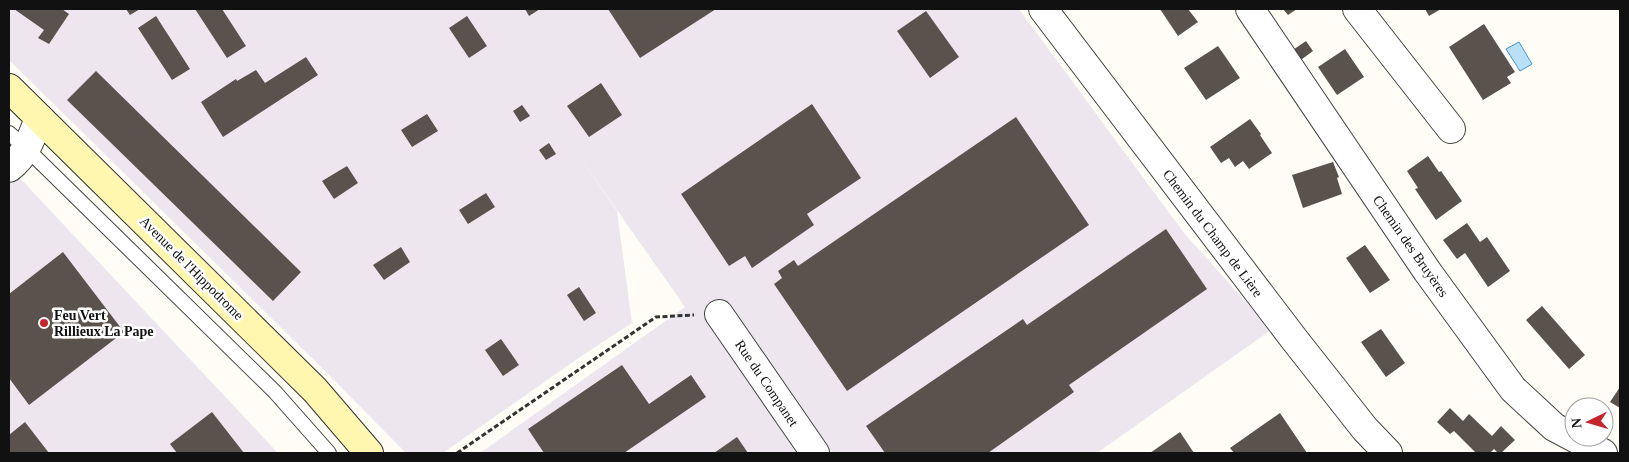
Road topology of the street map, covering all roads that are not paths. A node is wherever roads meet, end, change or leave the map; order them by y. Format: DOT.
graph roads {
  1 [pos="1043,9"];
  2 [pos="1250,9"];
  3 [pos="1357,9"];
  4 [pos="9,88"];
  5 [pos="39,118"];
  6 [pos="1451,129"];
  7 [pos="18,141"];
  8 [pos="9,168"];
  9 [pos="719,314"];
  10 [pos="329,453"];
  11 [pos="369,453"];
  12 [pos="815,453"];
  13 [pos="1388,453"];
  14 [pos="1603,453"];
  1 -- 13 [label="street, Chemin du Champ de Lière"];
  2 -- 14 [label="street, Chemin des Bruyères"];
  3 -- 6 [label="street"];
  4 -- 5 [label="main road, Avenue de l'Hippodrome"];
  5 -- 7 [label="street"];
  5 -- 11 [label="main road, Avenue de l'Hippodrome"];
  7 -- 8 [label="street"];
  7 -- 10 [label="lane"];
  9 -- 12 [label="street, Rue du Companet"];
}
